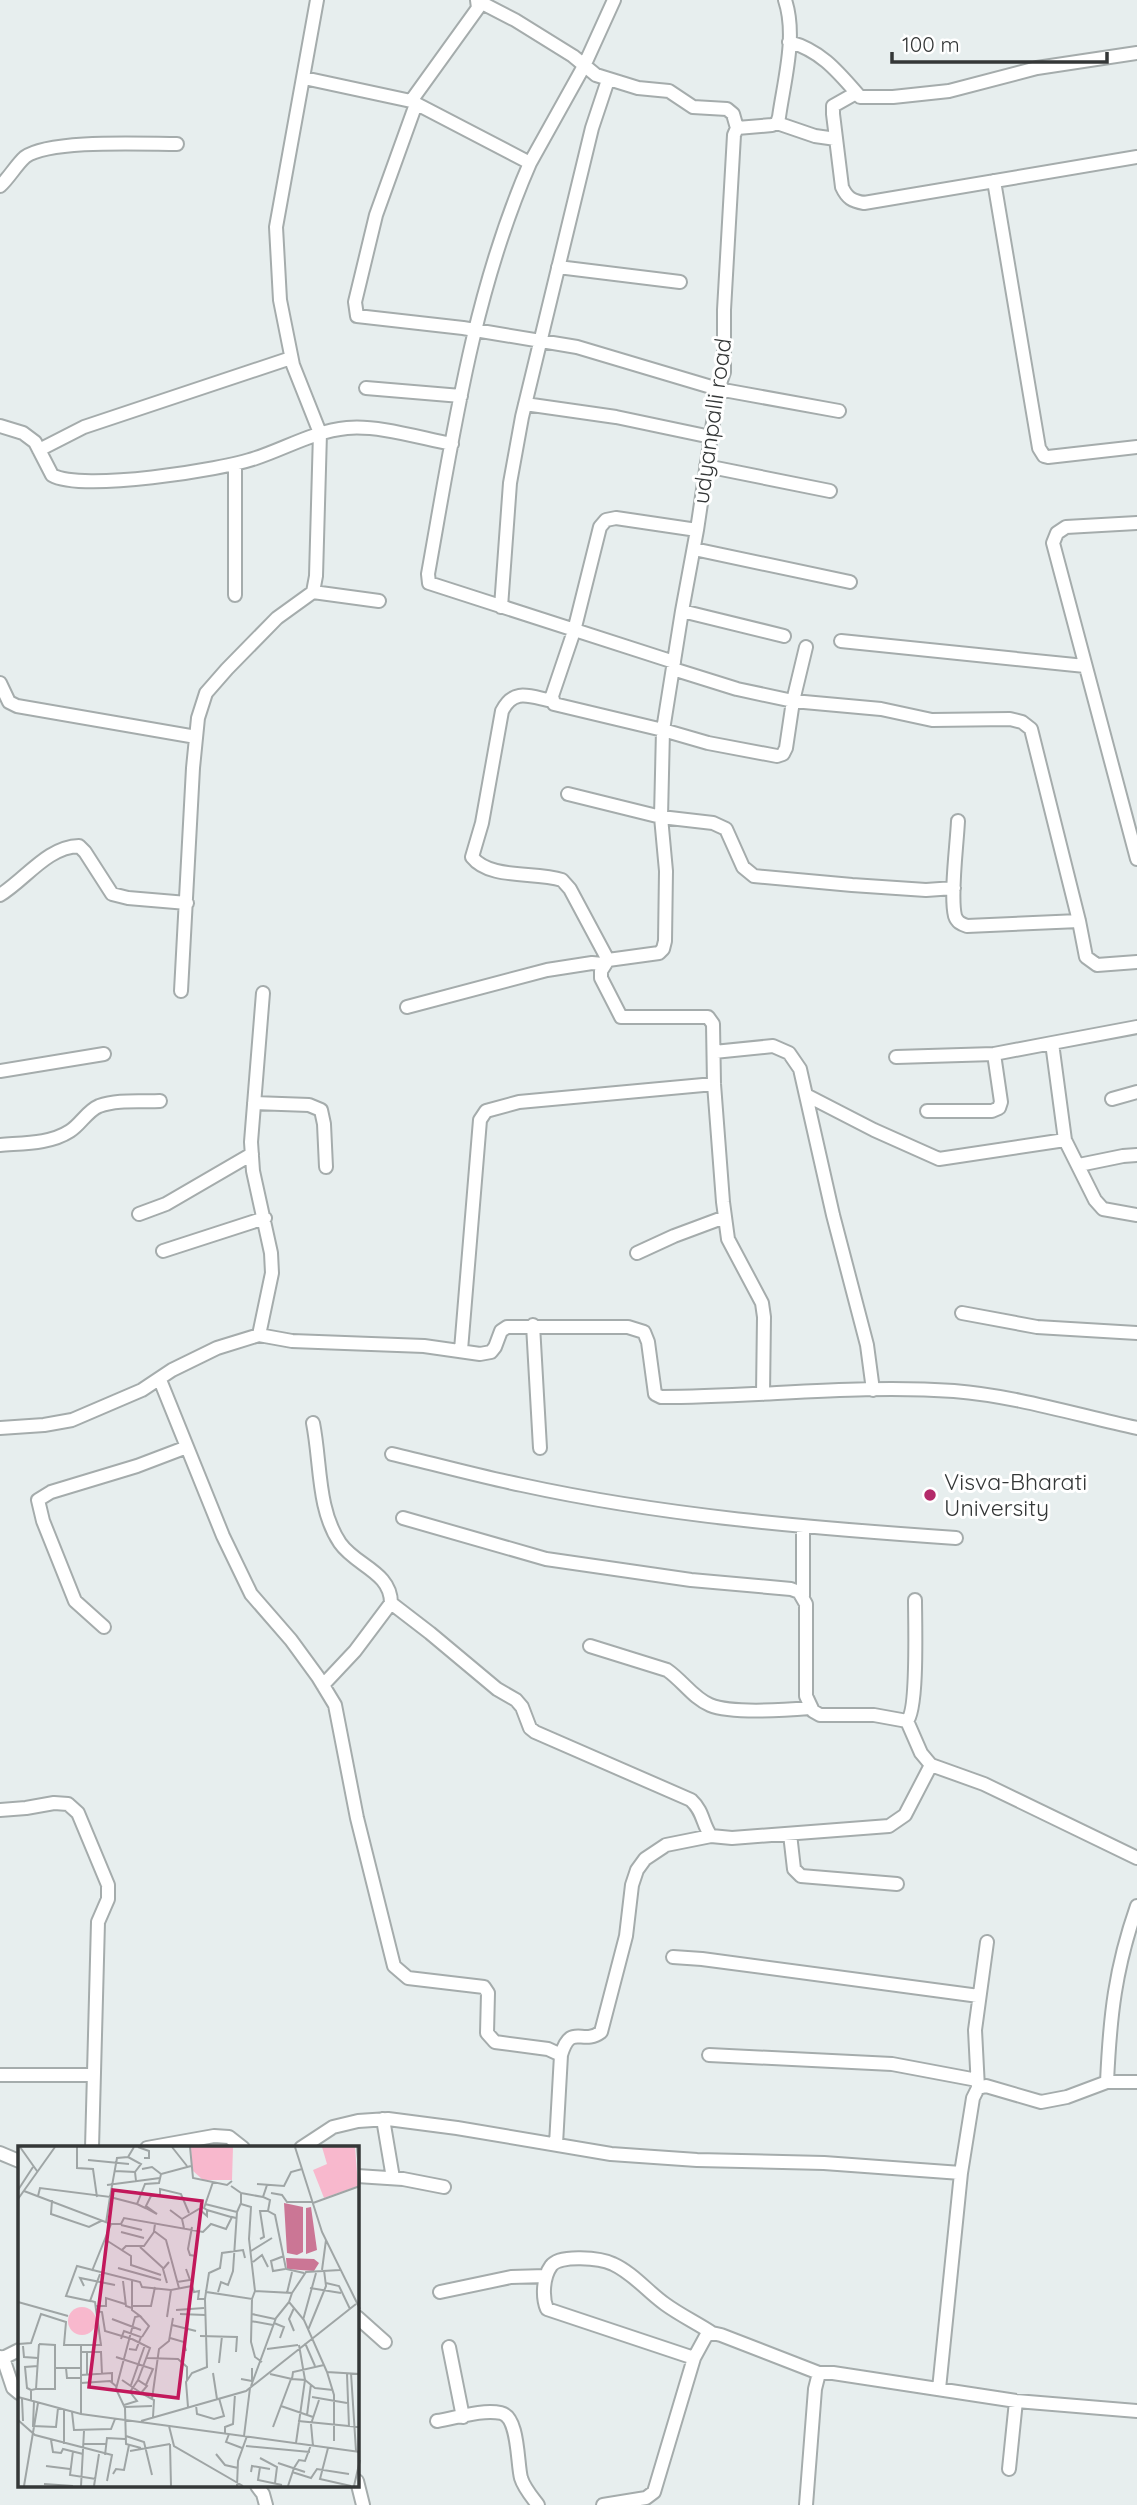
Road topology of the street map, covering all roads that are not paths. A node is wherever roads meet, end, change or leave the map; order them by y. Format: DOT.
graph roads {
  1 [pos="317,0"];
  2 [pos="477,0"];
  3 [pos="614,0"];
  4 [pos="785,0"];
  5 [pos="789,41"];
  6 [pos="1137,53"];
  7 [pos="584,66"];
  8 [pos="304,78"];
  9 [pos="608,80"];
  10 [pos="856,93"];
  11 [pos="413,102"];
  12 [pos="777,122"];
  13 [pos="737,128"];
  14 [pos="836,139"];
  15 [pos="177,144"];
  16 [pos="1137,157"];
  17 [pos="530,163"];
  18 [pos="994,180"];
  19 [pos="0,186"];
  20 [pos="558,267"];
  21 [pos="680,282"];
  22 [pos="475,330"];
  23 [pos="539,343"];
  24 [pos="291,358"];
  25 [pos="366,388"];
  26 [pos="718,389"];
  27 [pos="461,396"];
  28 [pos="525,404"];
  29 [pos="839,411"];
  30 [pos="0,426"];
  31 [pos="320,433"];
  32 [pos="711,437"];
  33 [pos="452,444"];
  34 [pos="1137,447"];
  35 [pos="39,450"];
  36 [pos="235,465"];
  37 [pos="706,466"];
  38 [pos="830,491"];
  39 [pos="1137,523"];
  40 [pos="697,530"];
  41 [pos="694,549"];
  42 [pos="850,582"];
  43 [pos="313,592"];
  44 [pos="235,595"];
  45 [pos="379,601"];
  46 [pos="501,607"];
  47 [pos="682,611"];
  48 [pos="574,631"];
  49 [pos="784,636"];
  50 [pos="841,641"];
  51 [pos="806,646"];
  52 [pos="673,665"];
  53 [pos="1084,666"];
  54 [pos="0,683"];
  55 [pos="552,701"];
  56 [pos="793,701"];
  57 [pos="663,730"];
  58 [pos="196,737"];
  59 [pos="568,794"];
  60 [pos="661,817"];
  61 [pos="958,821"];
  62 [pos="1137,859"];
  63 [pos="954,888"];
  64 [pos="0,895"];
  65 [pos="187,903"];
  66 [pos="1079,921"];
  67 [pos="606,962"];
  68 [pos="1137,962"];
  69 [pos="181,990"];
  70 [pos="263,993"];
  71 [pos="407,1007"];
  72 [pos="1137,1027"];
  73 [pos="1052,1043"];
  74 [pos="714,1052"];
  75 [pos="104,1054"];
  76 [pos="994,1054"];
  77 [pos="896,1058"];
  78 [pos="0,1071"];
  79 [pos="714,1084"];
  80 [pos="1137,1091"];
  81 [pos="808,1096"];
  82 [pos="1112,1099"];
  83 [pos="160,1101"];
  84 [pos="254,1103"];
  85 [pos="928,1111"];
  86 [pos="1065,1140"];
  87 [pos="0,1145"];
  88 [pos="252,1154"];
  89 [pos="1137,1155"];
  90 [pos="1079,1165"];
  91 [pos="326,1167"];
  92 [pos="139,1213"];
  93 [pos="1137,1215"];
  94 [pos="725,1217"];
  95 [pos="265,1218"];
  96 [pos="163,1251"];
  97 [pos="637,1253"];
  98 [pos="962,1313"];
  99 [pos="533,1325"];
  100 [pos="1137,1333"];
  101 [pos="259,1335"];
  102 [pos="461,1350"];
  103 [pos="160,1380"];
  104 [pos="873,1390"];
  105 [pos="763,1394"];
  106 [pos="313,1423"];
  107 [pos="0,1428"];
  108 [pos="1137,1428"];
  109 [pos="187,1447"];
  110 [pos="540,1448"];
  111 [pos="392,1454"];
  112 [pos="403,1518"];
  113 [pos="803,1528"];
  114 [pos="956,1538"];
  115 [pos="803,1596"];
  116 [pos="915,1600"];
  117 [pos="391,1603"];
  118 [pos="104,1627"];
  119 [pos="590,1646"];
  120 [pos="323,1685"];
  121 [pos="810,1708"];
  122 [pos="907,1721"];
  123 [pos="931,1765"];
  124 [pos="0,1810"];
  125 [pos="790,1834"];
  126 [pos="712,1836"];
  127 [pos="1137,1858"];
  128 [pos="897,1884"];
  129 [pos="1137,1906"];
  130 [pos="987,1942"];
  131 [pos="673,1957"];
  132 [pos="979,1996"];
  133 [pos="561,2055"];
  134 [pos="709,2056"];
  135 [pos="0,2075"];
  136 [pos="94,2075"];
  137 [pos="1107,2082"];
  138 [pos="1137,2082"];
  139 [pos="978,2084"];
  140 [pos="383,2119"];
  141 [pos="186,2144"];
  142 [pos="556,2144"];
  143 [pos="92,2146"];
  144 [pos="166,2146"];
  145 [pos="240,2146"];
  146 [pos="305,2146"];
  147 [pos="0,2153"];
  148 [pos="18,2161"];
  149 [pos="961,2173"];
  150 [pos="359,2176"];
  151 [pos="393,2178"];
  152 [pos="444,2187"];
  153 [pos="546,2276"];
  154 [pos="440,2292"];
  155 [pos="359,2319"];
  156 [pos="712,2333"];
  157 [pos="385,2342"];
  158 [pos="449,2347"];
  159 [pos="18,2350"];
  160 [pos="1,2358"];
  161 [pos="694,2358"];
  162 [pos="819,2373"];
  163 [pos="939,2389"];
  164 [pos="18,2392"];
  165 [pos="1016,2401"];
  166 [pos="1137,2411"];
  167 [pos="463,2417"];
  168 [pos="437,2421"];
  169 [pos="1009,2469"];
  170 [pos="259,2488"];
  171 [pos="359,2488"];
  172 [pos="266,2505"];
  173 [pos="363,2505"];
  174 [pos="538,2505"];
  175 [pos="603,2505"];
  176 [pos="806,2505"];
  1 -- 8 [label="street"];
  2 -- 7 [label="street"];
  2 -- 11 [label="street"];
  3 -- 7 [label="street"];
  4 -- 5 [label="street"];
  5 -- 10 [label="street"];
  5 -- 12 [label="street"];
  6 -- 10 [label="street"];
  7 -- 9 [label="street"];
  7 -- 17 [label="street"];
  8 -- 11 [label="street"];
  8 -- 24 [label="street"];
  9 -- 13 [label="street"];
  9 -- 20 [label="street"];
  10 -- 14 [label="street"];
  11 -- 17 [label="street"];
  11 -- 22 [label="street"];
  12 -- 13 [label="street"];
  12 -- 14 [label="street"];
  13 -- 26 [label="street, udyanpalli road"];
  14 -- 18 [label="street"];
  15 -- 19 [label="street"];
  16 -- 18 [label="street"];
  17 -- 22 [label="street"];
  18 -- 34 [label="street"];
  20 -- 21 [label="street"];
  20 -- 23 [label="street"];
  22 -- 23 [label="street"];
  22 -- 27 [label="street"];
  23 -- 26 [label="street"];
  23 -- 28 [label="street"];
  24 -- 31 [label="street"];
  24 -- 35 [label="street"];
  25 -- 27 [label="street"];
  26 -- 29 [label="street"];
  26 -- 32 [label="street, udyanpalli road"];
  27 -- 33 [label="street"];
  28 -- 32 [label="street"];
  28 -- 46 [label="street"];
  30 -- 35 [label="street"];
  31 -- 33 [label="street"];
  31 -- 36 [label="street"];
  31 -- 43 [label="street"];
  32 -- 37 [label="street, udyanpalli road"];
  33 -- 46 [label="street"];
  35 -- 36 [label="street"];
  36 -- 44 [label="street"];
  37 -- 38 [label="street"];
  37 -- 40 [label="street, udyanpalli road"];
  39 -- 53 [label="street"];
  40 -- 41 [label="street, udyanpalli road"];
  40 -- 48 [label="street"];
  41 -- 42 [label="street"];
  41 -- 47 [label="street, udyanpalli road"];
  43 -- 45 [label="street"];
  43 -- 58 [label="street"];
  46 -- 48 [label="street"];
  47 -- 49 [label="street"];
  47 -- 52 [label="street, udyanpalli road"];
  48 -- 52 [label="street"];
  48 -- 55 [label="street"];
  50 -- 53 [label="street"];
  51 -- 56 [label="street"];
  52 -- 56 [label="street"];
  52 -- 57 [label="street, udyanpalli road"];
  53 -- 62 [label="street"];
  54 -- 58 [label="street"];
  55 -- 57 [label="street"];
  55 -- 67 [label="street"];
  56 -- 57 [label="street"];
  56 -- 66 [label="street"];
  57 -- 60 [label="street, udyanpalli road"];
  58 -- 65 [label="street"];
  59 -- 60 [label="street"];
  60 -- 63 [label="street"];
  60 -- 67 [label="street, udyanpalli road"];
  61 -- 63 [label="street"];
  63 -- 66 [label="street"];
  64 -- 65 [label="street"];
  65 -- 69 [label="street"];
  66 -- 68 [label="street"];
  67 -- 71 [label="street"];
  67 -- 74 [label="street"];
  70 -- 84 [label="street"];
  72 -- 73 [label="street"];
  73 -- 76 [label="street"];
  73 -- 86 [label="street"];
  74 -- 79 [label="street"];
  74 -- 81 [label="street"];
  75 -- 78 [label="street"];
  76 -- 77 [label="street"];
  76 -- 85 [label="street"];
  79 -- 94 [label="street"];
  79 -- 102 [label="street"];
  80 -- 82 [label="street"];
  81 -- 86 [label="street"];
  81 -- 104 [label="street"];
  83 -- 87 [label="street"];
  84 -- 88 [label="street"];
  84 -- 91 [label="street"];
  86 -- 90 [label="street"];
  88 -- 92 [label="street"];
  88 -- 95 [label="street"];
  89 -- 90 [label="street"];
  90 -- 93 [label="street"];
  94 -- 97 [label="street"];
  94 -- 105 [label="street"];
  95 -- 96 [label="street"];
  95 -- 101 [label="street"];
  98 -- 100 [label="street"];
  99 -- 102 [label="street"];
  99 -- 105 [label="street"];
  99 -- 110 [label="street"];
  101 -- 102 [label="street"];
  101 -- 103 [label="street"];
  103 -- 107 [label="street"];
  103 -- 109 [label="street"];
  104 -- 105 [label="street"];
  104 -- 108 [label="street"];
  106 -- 117 [label="street"];
  109 -- 118 [label="street"];
  109 -- 120 [label="street"];
  111 -- 113 [label="street"];
  112 -- 115 [label="street"];
  113 -- 114 [label="street"];
  113 -- 115 [label="street"];
  115 -- 121 [label="street"];
  116 -- 122 [label="street"];
  117 -- 120 [label="street"];
  117 -- 126 [label="street"];
  119 -- 121 [label="street"];
  120 -- 133 [label="street"];
  121 -- 122 [label="street"];
  122 -- 123 [label="street"];
  123 -- 125 [label="street"];
  123 -- 127 [label="street"];
  124 -- 136 [label="street"];
  125 -- 126 [label="street"];
  125 -- 128 [label="street"];
  126 -- 133 [label="street"];
  129 -- 137 [label="street"];
  130 -- 132 [label="street"];
  131 -- 132 [label="street"];
  132 -- 139 [label="street"];
  133 -- 142 [label="street"];
  134 -- 139 [label="street"];
  135 -- 136 [label="street"];
  136 -- 143 [label="street"];
  137 -- 138 [label="street"];
  137 -- 139 [label="street"];
  139 -- 149 [label="street"];
  140 -- 142 [label="street"];
  140 -- 146 [label="street"];
  140 -- 151 [label="street"];
  141 -- 144 [label="street"];
  141 -- 145 [label="street"];
  142 -- 149 [label="street"];
  147 -- 148 [label="street"];
  149 -- 163 [label="street"];
  150 -- 151 [label="street"];
  151 -- 152 [label="street"];
  153 -- 154 [label="street"];
  153 -- 156 [label="street"];
  153 -- 161 [label="street"];
  155 -- 157 [label="street"];
  156 -- 161 [label="street"];
  156 -- 162 [label="street"];
  158 -- 167 [label="street"];
  159 -- 160 [label="street"];
  160 -- 164 [label="street"];
  161 -- 175 [label="street"];
  162 -- 163 [label="street"];
  162 -- 176 [label="street"];
  163 -- 165 [label="street"];
  165 -- 166 [label="street"];
  165 -- 169 [label="street"];
  167 -- 168 [label="street"];
  167 -- 174 [label="street"];
  170 -- 172 [label="street"];
  171 -- 173 [label="street"];
}
